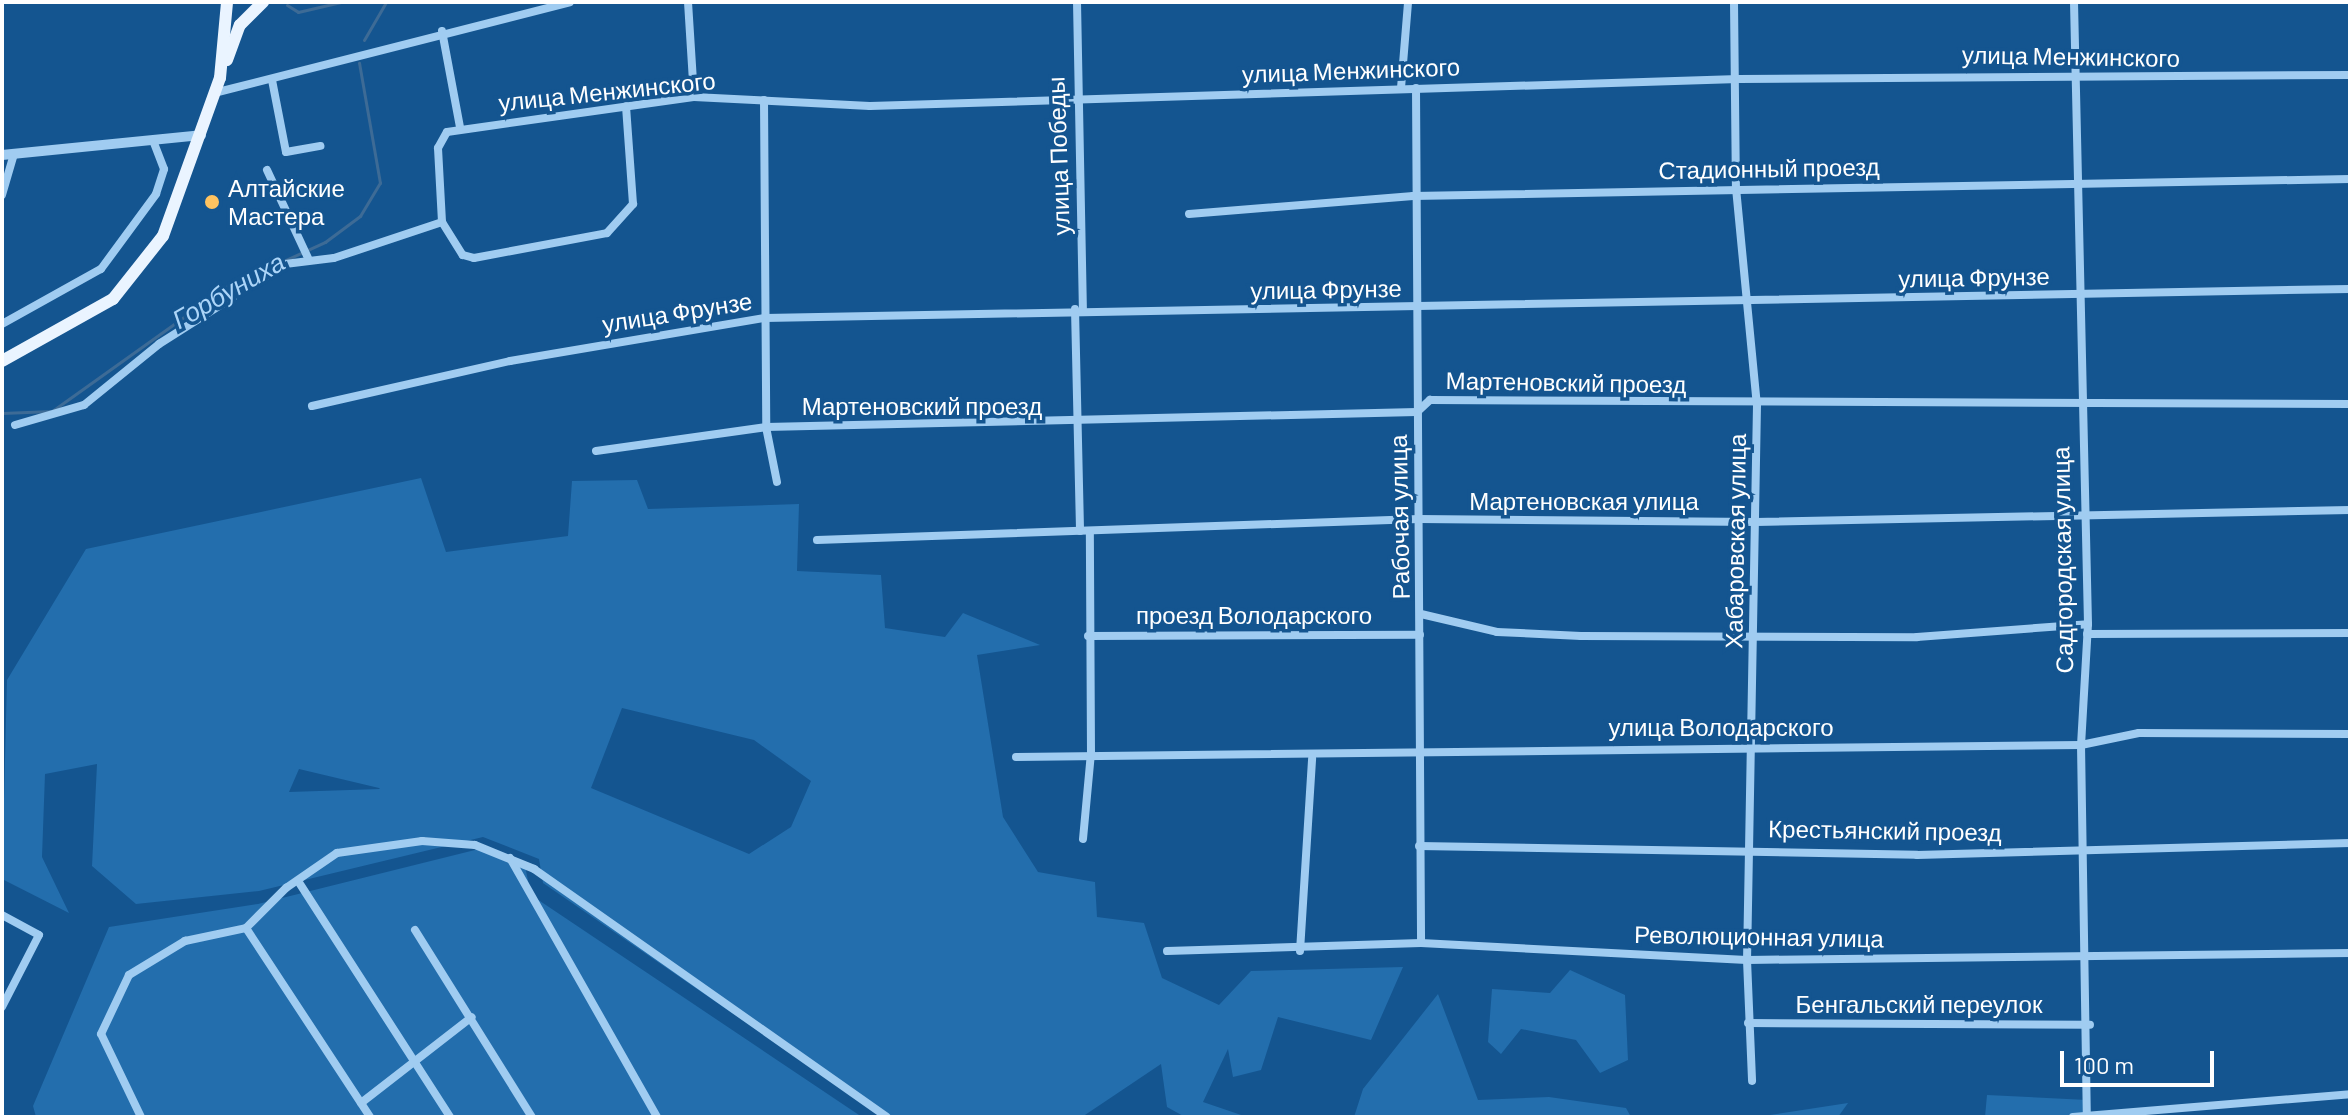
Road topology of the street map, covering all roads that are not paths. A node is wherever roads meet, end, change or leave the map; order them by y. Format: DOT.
graph roads {
  1 [pos="227,2"];
  2 [pos="263,2"];
  3 [pos="570,2"];
  4 [pos="688,2"];
  5 [pos="1077,2"];
  6 [pos="1408,2"];
  7 [pos="1734,2"];
  8 [pos="2074,2"];
  9 [pos="442,31"];
  10 [pos="2073,72"];
  11 [pos="2350,75"];
  12 [pos="220,78"];
  13 [pos="1739,79"];
  14 [pos="272,80"];
  15 [pos="1401,88"];
  16 [pos="1416,88"];
  17 [pos="214,93"];
  18 [pos="694,97"];
  19 [pos="1076,99"];
  20 [pos="764,100"];
  21 [pos="626,106"];
  22 [pos="460,127"];
  23 [pos="201,135"];
  24 [pos="153,140"];
  25 [pos="320,146"];
  26 [pos="14,154"];
  27 [pos="2,155"];
  28 [pos="267,170"];
  29 [pos="2350,179"];
  30 [pos="2076,183"];
  31 [pos="1736,188"];
  32 [pos="2,195"];
  33 [pos="1413,196"];
  34 [pos="1189,214"];
  35 [pos="442,222"];
  36 [pos="308,258"];
  37 [pos="2350,289"];
  38 [pos="2077,294"];
  39 [pos="1743,303"];
  40 [pos="1414,307"];
  41 [pos="1079,309"];
  42 [pos="765,318"];
  43 [pos="2,324"];
  44 [pos="2,361"];
  45 [pos="2350,404"];
  46 [pos="1757,405"];
  47 [pos="312,406"];
  48 [pos="2078,407"];
  49 [pos="1417,412"];
  50 [pos="15,425"];
  51 [pos="1082,425"];
  52 [pos="766,427"];
  53 [pos="596,451"];
  54 [pos="777,482"];
  55 [pos="2350,510"];
  56 [pos="2084,516"];
  57 [pos="1419,519"];
  58 [pos="1756,522"];
  59 [pos="1085,531"];
  60 [pos="817,540"];
  61 [pos="1421,614"];
  62 [pos="2088,624"];
  63 [pos="1752,632"];
  64 [pos="2350,633"];
  65 [pos="2087,634"];
  66 [pos="1420,635"];
  67 [pos="1088,636"];
  68 [pos="2350,734"];
  69 [pos="2081,745"];
  70 [pos="1753,747"];
  71 [pos="1422,748"];
  72 [pos="1091,753"];
  73 [pos="1016,757"];
  74 [pos="1312,758"];
  75 [pos="1083,839"];
  76 [pos="2350,843"];
  77 [pos="1419,846"];
  78 [pos="1748,847"];
  79 [pos="2085,850"];
  80 [pos="510,858"];
  81 [pos="300,884"];
  82 [pos="2,915"];
  83 [pos="246,928"];
  84 [pos="415,930"];
  85 [pos="1421,943"];
  86 [pos="1167,951"];
  87 [pos="1300,951"];
  88 [pos="2350,953"];
  89 [pos="2088,956"];
  90 [pos="1747,960"];
  91 [pos="2,1007"];
  92 [pos="472,1017"];
  93 [pos="1748,1023"];
  94 [pos="2090,1025"];
  95 [pos="415,1058"];
  96 [pos="1752,1081"];
  97 [pos="2350,1094"];
  98 [pos="361,1103"];
  99 [pos="2087,1116"];
  100 [pos="141,1117"];
  101 [pos="370,1117"];
  102 [pos="450,1117"];
  103 [pos="532,1117"];
  104 [pos="657,1117"];
  105 [pos="887,1117"];
  106 [pos="2073,1117"];
  1 -- 12 [label="main road"];
  2 -- 12 [label="main road"];
  3 -- 9 [label="street"];
  4 -- 18 [label="street"];
  5 -- 19 [label="street, улица Победы"];
  6 -- 15 [label="street"];
  7 -- 13 [label="street, Хабаровская улица"];
  8 -- 10 [label="street, Садгородская улица"];
  9 -- 14 [label="street"];
  9 -- 22 [label="street"];
  10 -- 11 [label="street, улица Менжинского"];
  10 -- 13 [label="street, улица Менжинского"];
  10 -- 30 [label="street, Садгородская улица"];
  12 -- 17 [label="main road"];
  13 -- 16 [label="street, улица Менжинского"];
  13 -- 31 [label="street, Хабаровская улица"];
  14 -- 17 [label="street"];
  14 -- 25 [label="street"];
  15 -- 16 [label="street, улица Менжинского"];
  15 -- 19 [label="street, улица Менжинского"];
  16 -- 33 [label="street, Рабочая улица"];
  17 -- 23 [label="main road"];
  18 -- 20 [label="street, улица Менжинского"];
  18 -- 21 [label="street, улица Менжинского"];
  19 -- 20 [label="street, улица Менжинского"];
  19 -- 41 [label="street, улица Победы"];
  20 -- 42 [label="street"];
  21 -- 22 [label="street, улица Менжинского"];
  21 -- 35 [label="street"];
  22 -- 35 [label="street"];
  23 -- 24 [label="street"];
  23 -- 44 [label="main road"];
  24 -- 26 [label="street"];
  24 -- 43 [label="street"];
  26 -- 27 [label="street"];
  26 -- 32 [label="street"];
  28 -- 36 [label="street"];
  29 -- 30 [label="street, Стадионный проезд"];
  30 -- 31 [label="street, Стадионный проезд"];
  30 -- 38 [label="street, Садгородская улица"];
  31 -- 33 [label="street, Стадионный проезд"];
  31 -- 39 [label="street, Хабаровская улица"];
  33 -- 34 [label="street, Стадионный проезд"];
  33 -- 40 [label="street, Рабочая улица"];
  35 -- 36 [label="street"];
  36 -- 50 [label="street"];
  37 -- 38 [label="street, улица Фрунзе"];
  38 -- 39 [label="street, улица Фрунзе"];
  38 -- 48 [label="street, Садгородская улица"];
  39 -- 40 [label="street, улица Фрунзе"];
  39 -- 46 [label="street, Хабаровская улица"];
  40 -- 41 [label="street, улица Фрунзе"];
  40 -- 49 [label="street, Рабочая улица"];
  41 -- 42 [label="street, улица Фрунзе"];
  41 -- 51 [label="street, улица Победы"];
  42 -- 47 [label="street, улица Фрунзе"];
  42 -- 52 [label="street"];
  45 -- 48 [label="street, Мартеновский проезд"];
  46 -- 48 [label="street, Мартеновский проезд"];
  46 -- 49 [label="street, Мартеновский проезд"];
  46 -- 58 [label="street, Хабаровская улица"];
  48 -- 56 [label="street, Садгородская улица"];
  49 -- 51 [label="street, Мартеновский проезд"];
  49 -- 57 [label="street, Рабочая улица"];
  51 -- 52 [label="street, Мартеновский проезд"];
  51 -- 59 [label="street, улица Победы"];
  52 -- 53 [label="street, Мартеновский проезд"];
  52 -- 54 [label="street"];
  55 -- 56 [label="street, Мартеновская улица"];
  56 -- 58 [label="street, Мартеновская улица"];
  56 -- 62 [label="street, Садгородская улица"];
  57 -- 58 [label="street, Мартеновская улица"];
  57 -- 59 [label="street, Мартеновская улица"];
  57 -- 61 [label="street, Рабочая улица"];
  58 -- 63 [label="street, Хабаровская улица"];
  59 -- 60 [label="street, Мартеновская улица"];
  59 -- 67 [label="street, улица Победы"];
  61 -- 63 [label="street"];
  61 -- 66 [label="street, Рабочая улица"];
  62 -- 63 [label="street"];
  62 -- 65 [label="street, Садгородская улица"];
  63 -- 70 [label="street, Хабаровская улица"];
  64 -- 65 [label="street"];
  65 -- 69 [label="street, Садгородская улица"];
  66 -- 67 [label="street, проезд Володарского"];
  66 -- 71 [label="street, Рабочая улица"];
  67 -- 72 [label="street, улица Победы"];
  68 -- 69 [label="street, улица Володарского"];
  69 -- 70 [label="street, улица Володарского"];
  69 -- 79 [label="street, Садгородская улица"];
  70 -- 71 [label="street, улица Володарского"];
  70 -- 78 [label="street, Хабаровская улица"];
  71 -- 74 [label="street, улица Володарского"];
  71 -- 77 [label="street, Рабочая улица"];
  72 -- 73 [label="street, улица Володарского"];
  72 -- 74 [label="street, улица Володарского"];
  72 -- 75 [label="street, улица Победы"];
  74 -- 87 [label="street"];
  76 -- 79 [label="street, Крестьянский проезд"];
  77 -- 78 [label="street, Крестьянский проезд"];
  77 -- 85 [label="street, Рабочая улица"];
  78 -- 79 [label="street, Крестьянский проезд"];
  78 -- 90 [label="street, Хабаровская улица"];
  79 -- 89 [label="street, Садгородская улица"];
  80 -- 81 [label="street"];
  80 -- 104 [label="street"];
  80 -- 105 [label="street"];
  81 -- 83 [label="street"];
  81 -- 95 [label="street"];
  82 -- 91 [label="street"];
  83 -- 98 [label="street"];
  83 -- 100 [label="street"];
  84 -- 92 [label="street"];
  85 -- 87 [label="street, Революционная улица"];
  85 -- 90 [label="street, Революционная улица"];
  86 -- 87 [label="street, Революционная улица"];
  88 -- 89 [label="street, Революционная улица"];
  89 -- 90 [label="street, Революционная улица"];
  89 -- 94 [label="street, Садгородская улица"];
  90 -- 93 [label="street, Хабаровская улица"];
  92 -- 95 [label="street"];
  92 -- 103 [label="street"];
  93 -- 94 [label="street, Бенгальский переулок"];
  93 -- 96 [label="street, Хабаровская улица"];
  94 -- 99 [label="street, Садгородская улица"];
  95 -- 98 [label="street"];
  95 -- 102 [label="street"];
  97 -- 99 [label="street"];
  98 -- 101 [label="street"];
  99 -- 106 [label="street"];
}
